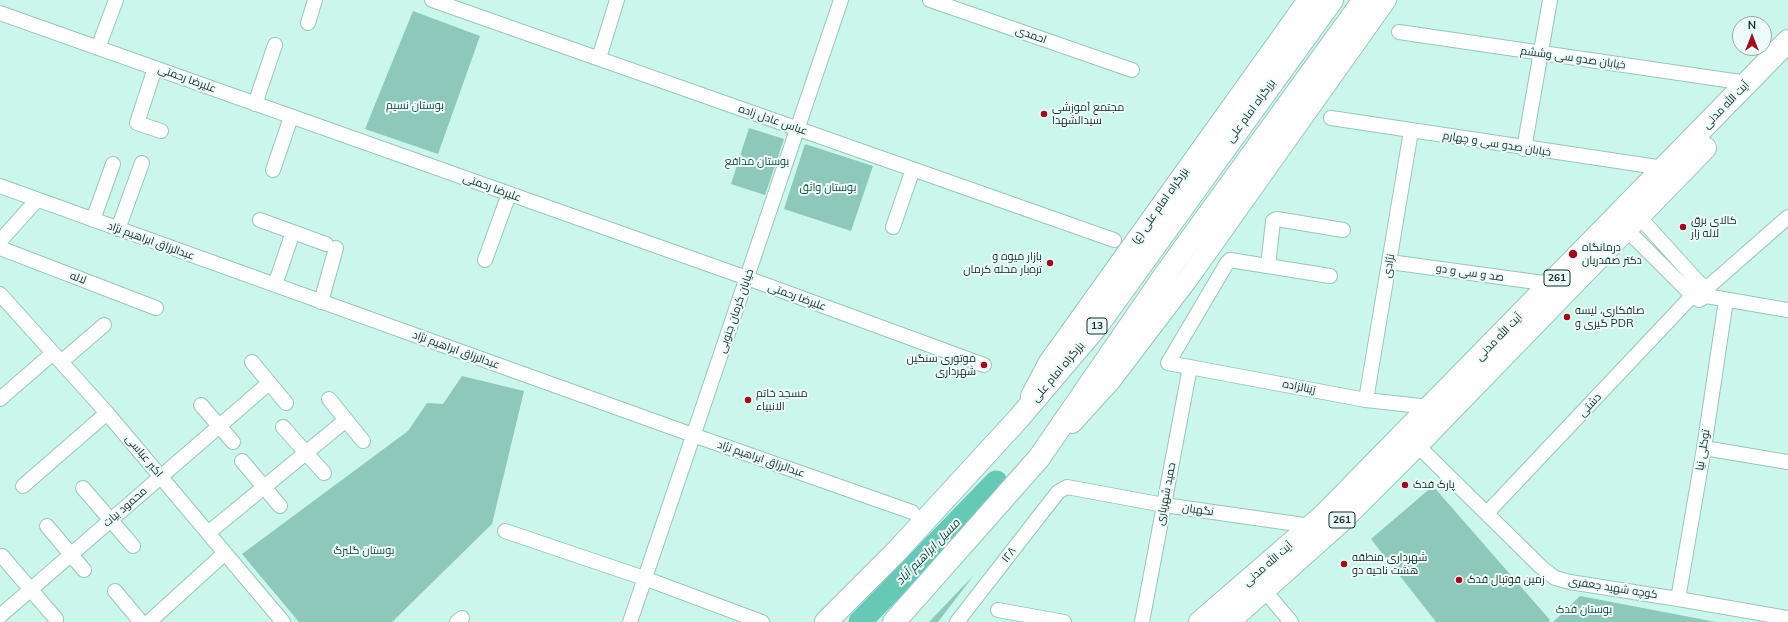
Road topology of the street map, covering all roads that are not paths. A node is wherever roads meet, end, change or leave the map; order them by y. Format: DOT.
graph roads {
  1 [pos="116,0"];
  2 [pos="315,0"];
  3 [pos="432,0"];
  4 [pos="617,0"];
  5 [pos="840,0"];
  6 [pos="930,0"];
  7 [pos="1308,0"];
  8 [pos="1332,0"];
  9 [pos="1364,0"];
  10 [pos="1386,0"];
  11 [pos="1550,0"];
  12 [pos="0,13"];
  13 [pos="308,23"];
  14 [pos="1399,32"];
  15 [pos="1788,41"];
  16 [pos="276,45"];
  17 [pos="98,48"];
  18 [pos="1541,54"];
  19 [pos="599,58"];
  20 [pos="1788,62"];
  21 [pos="155,68"];
  22 [pos="1132,70"];
  23 [pos="1747,83"];
  24 [pos="255,104"];
  25 [pos="291,117"];
  26 [pos="1331,118"];
  27 [pos="798,128"];
  28 [pos="161,131"];
  29 [pos="1411,131"];
  30 [pos="1524,149"];
  31 [pos="142,163"];
  32 [pos="113,164"];
  33 [pos="1664,168"];
  34 [pos="913,169"];
  35 [pos="273,170"];
  36 [pos="0,186"];
  37 [pos="509,194"];
  38 [pos="37,200"];
  39 [pos="1627,217"];
  40 [pos="1788,217"];
  41 [pos="93,220"];
  42 [pos="260,220"];
  43 [pos="893,227"];
  44 [pos="118,229"];
  45 [pos="1343,230"];
  46 [pos="293,232"];
  47 [pos="1114,240"];
  48 [pos="0,241"];
  49 [pos="0,248"];
  50 [pos="485,260"];
  51 [pos="1390,262"];
  52 [pos="1268,266"];
  53 [pos="1330,276"];
  54 [pos="747,278"];
  55 [pos="1551,284"];
  56 [pos="275,285"];
  57 [pos="1699,292"];
  58 [pos="0,294"];
  59 [pos="1726,300"];
  60 [pos="321,302"];
  61 [pos="156,308"];
  62 [pos="1788,310"];
  63 [pos="104,325"];
  64 [pos="57,357"];
  65 [pos="252,362"];
  66 [pos="984,365"];
  67 [pos="1190,367"];
  68 [pos="269,383"];
  69 [pos="0,399"];
  70 [pos="329,399"];
  71 [pos="1366,400"];
  72 [pos="286,403"];
  73 [pos="201,405"];
  74 [pos="1430,407"];
  75 [pos="107,413"];
  76 [pos="1019,418"];
  77 [pos="346,420"];
  78 [pos="219,426"];
  79 [pos="283,426"];
  80 [pos="693,435"];
  81 [pos="363,441"];
  82 [pos="233,442"];
  83 [pos="1417,445"];
  84 [pos="1704,448"];
  85 [pos="306,452"];
  86 [pos="1039,458"];
  87 [pos="242,461"];
  88 [pos="1788,462"];
  89 [pos="324,473"];
  90 [pos="161,476"];
  91 [pos="23,486"];
  92 [pos="264,487"];
  93 [pos="83,488"];
  94 [pos="1062,489"];
  95 [pos="280,506"];
  96 [pos="1164,506"];
  97 [pos="912,512"];
  98 [pos="1487,513"];
  99 [pos="112,519"];
  100 [pos="47,526"];
  101 [pos="1311,526"];
  102 [pos="505,531"];
  103 [pos="208,533"];
  104 [pos="133,546"];
  105 [pos="225,553"];
  106 [pos="71,554"];
  107 [pos="2,556"];
  108 [pos="84,570"];
  109 [pos="644,578"];
  110 [pos="1258,584"];
  111 [pos="30,590"];
  112 [pos="115,591"];
  113 [pos="1678,599"];
  114 [pos="998,610"];
  115 [pos="0,616"];
  116 [pos="1788,618"];
  117 [pos="56,619"];
  118 [pos="141,622"];
  119 [pos="149,622"];
  120 [pos="283,622"];
  121 [pos="630,622"];
  122 [pos="762,622"];
  123 [pos="826,622"];
  124 [pos="894,622"];
  125 [pos="957,622"];
  126 [pos="1064,622"];
  127 [pos="1142,622"];
  128 [pos="1200,622"];
  129 [pos="1228,622"];
  130 [pos="1291,622"];
  1 -- 17 [label="street"];
  2 -- 13 [label="street"];
  3 -- 19 [label="street, عباس عادل زاده"];
  4 -- 19 [label="street"];
  5 -- 27 [label="street, خیابان کرمان جنوبی"];
  6 -- 22 [label="street, احمدی"];
  7 -- 76 [label="main road, بزرگراه امام علی (ع)"];
  8 -- 76 [label="main road, بزرگراه امام علی / 13"];
  9 -- 86 [label="main road, 13"];
  10 -- 86 [label="main road"];
  11 -- 18 [label="street"];
  12 -- 17 [label="street, علیرضا رحمتی"];
  14 -- 18 [label="street, خیابان صدو سی وششم"];
  15 -- 23 [label="main road, آیت الله مدنی / 261"];
  16 -- 24 [label="street"];
  17 -- 21 [label="street, علیرضا رحمتی"];
  18 -- 23 [label="street, خیابان صدو سی وششم"];
  18 -- 30 [label="street"];
  19 -- 27 [label="street, عباس عادل زاده"];
  20 -- 39 [label="main road, آیت الله مدنی / 261"];
  21 -- 24 [label="street, علیرضا رحمتی"];
  21 -- 28 [label="street"];
  23 -- 33 [label="main road, آیت الله مدنی / 261"];
  24 -- 25 [label="street, علیرضا رحمتی"];
  25 -- 35 [label="street"];
  25 -- 37 [label="street, علیرضا رحمتی"];
  26 -- 29 [label="street, خیابان صدو سی و چهارم"];
  27 -- 34 [label="street, عباس عادل زاده"];
  27 -- 54 [label="street, خیابان کرمان جنوبی"];
  29 -- 30 [label="street, خیابان صدو سی و چهارم"];
  29 -- 51 [label="street, نژادی"];
  30 -- 33 [label="street, خیابان صدو سی و چهارم"];
  31 -- 44 [label="street"];
  32 -- 41 [label="street"];
  33 -- 39 [label="main road, آیت الله مدنی / 261"];
  34 -- 43 [label="street"];
  34 -- 47 [label="street, عباس عادل زاده"];
  36 -- 38 [label="street, عبدالرزاق ابراهیم نژاد"];
  37 -- 50 [label="street"];
  37 -- 54 [label="street, علیرضا رحمتی"];
  38 -- 41 [label="street, عبدالرزاق ابراهیم نژاد"];
  38 -- 48 [label="street"];
  39 -- 55 [label="main road, آیت الله مدنی / 261"];
  39 -- 57 [label="street"];
  39 -- 83 [label="main road, آیت الله مدنی / 261"];
  40 -- 57 [label="street, دشتی"];
  41 -- 44 [label="street, عبدالرزاق ابراهیم نژاد"];
  42 -- 46 [label="street"];
  44 -- 56 [label="street, عبدالرزاق ابراهیم نژاد"];
  45 -- 52 [label="street"];
  46 -- 56 [label="street"];
  46 -- 60 [label="street"];
  49 -- 61 [label="street, لاله"];
  51 -- 55 [label="street, صد و سی و دو"];
  51 -- 71 [label="street, نژادی"];
  52 -- 53 [label="street"];
  52 -- 67 [label="street, زینالزاده"];
  54 -- 66 [label="street, علیرضا رحمتی"];
  54 -- 80 [label="street, خیابان کرمان جنوبی"];
  55 -- 74 [label="main road, آیت الله مدنی / 261"];
  56 -- 60 [label="street, عبدالرزاق ابراهیم نژاد"];
  57 -- 59 [label="street"];
  57 -- 98 [label="street, دشتی"];
  58 -- 64 [label="street, اکبر عباسی"];
  59 -- 62 [label="street"];
  59 -- 84 [label="street, توکلی نیا"];
  60 -- 80 [label="street, عبدالرزاق ابراهیم نژاد"];
  63 -- 64 [label="street"];
  64 -- 69 [label="street"];
  64 -- 75 [label="street, اکبر عباسی"];
  65 -- 68 [label="street"];
  67 -- 71 [label="street, زینالزاده"];
  67 -- 96 [label="street, حمید شهریاری"];
  68 -- 72 [label="street"];
  68 -- 78 [label="street, محمود بیات"];
  70 -- 77 [label="street"];
  71 -- 74 [label="street, زینالزاده"];
  73 -- 78 [label="street"];
  74 -- 101 [label="main road, آیت الله مدنی / 261"];
  75 -- 90 [label="street, اکبر عباسی"];
  75 -- 91 [label="street"];
  76 -- 123 [label="main road, بزرگراه امام علی / 13"];
  77 -- 81 [label="street"];
  77 -- 85 [label="street"];
  78 -- 82 [label="street"];
  78 -- 90 [label="street, محمود بیات"];
  79 -- 85 [label="street"];
  80 -- 97 [label="street, عبدالرزاق ابراهیم نژاد"];
  80 -- 109 [label="street, خیابان کرمان جنوبی"];
  83 -- 98 [label="street, کوچه شهید جعفری"];
  83 -- 110 [label="main road, آیت الله مدنی / 261"];
  84 -- 88 [label="street"];
  84 -- 113 [label="street, توکلی نیا"];
  85 -- 89 [label="street"];
  85 -- 92 [label="street"];
  86 -- 124 [label="main road, 13"];
  87 -- 92 [label="street"];
  90 -- 99 [label="street, محمود بیات"];
  90 -- 103 [label="street, اکبر عباسی"];
  92 -- 95 [label="street"];
  92 -- 103 [label="street"];
  93 -- 99 [label="street"];
  94 -- 96 [label="street, نگهبان"];
  94 -- 125 [label="street, ۱۲۸"];
  96 -- 101 [label="street, نگهبان"];
  96 -- 127 [label="street, حمید شهریاری"];
  98 -- 113 [label="street, کوچه شهید جعفری"];
  99 -- 104 [label="street"];
  99 -- 106 [label="street, محمود بیات"];
  100 -- 106 [label="street"];
  101 -- 110 [label="main road, آیت الله مدنی / 261"];
  102 -- 109 [label="street"];
  103 -- 105 [label="street, اکبر عباسی"];
  105 -- 119 [label="street"];
  105 -- 120 [label="street, اکبر عباسی"];
  106 -- 108 [label="street"];
  106 -- 111 [label="street, محمود بیات"];
  107 -- 111 [label="street"];
  109 -- 121 [label="street, خیابان کرمان جنوبی"];
  109 -- 122 [label="street"];
  110 -- 128 [label="main road, آیت الله مدنی / 261"];
  110 -- 129 [label="main road, 261"];
  110 -- 130 [label="street"];
  111 -- 115 [label="street, محمود بیات"];
  111 -- 117 [label="street"];
  112 -- 118 [label="street"];
  113 -- 116 [label="street, کوچه شهید جعفری"];
  114 -- 126 [label="street"];
}
